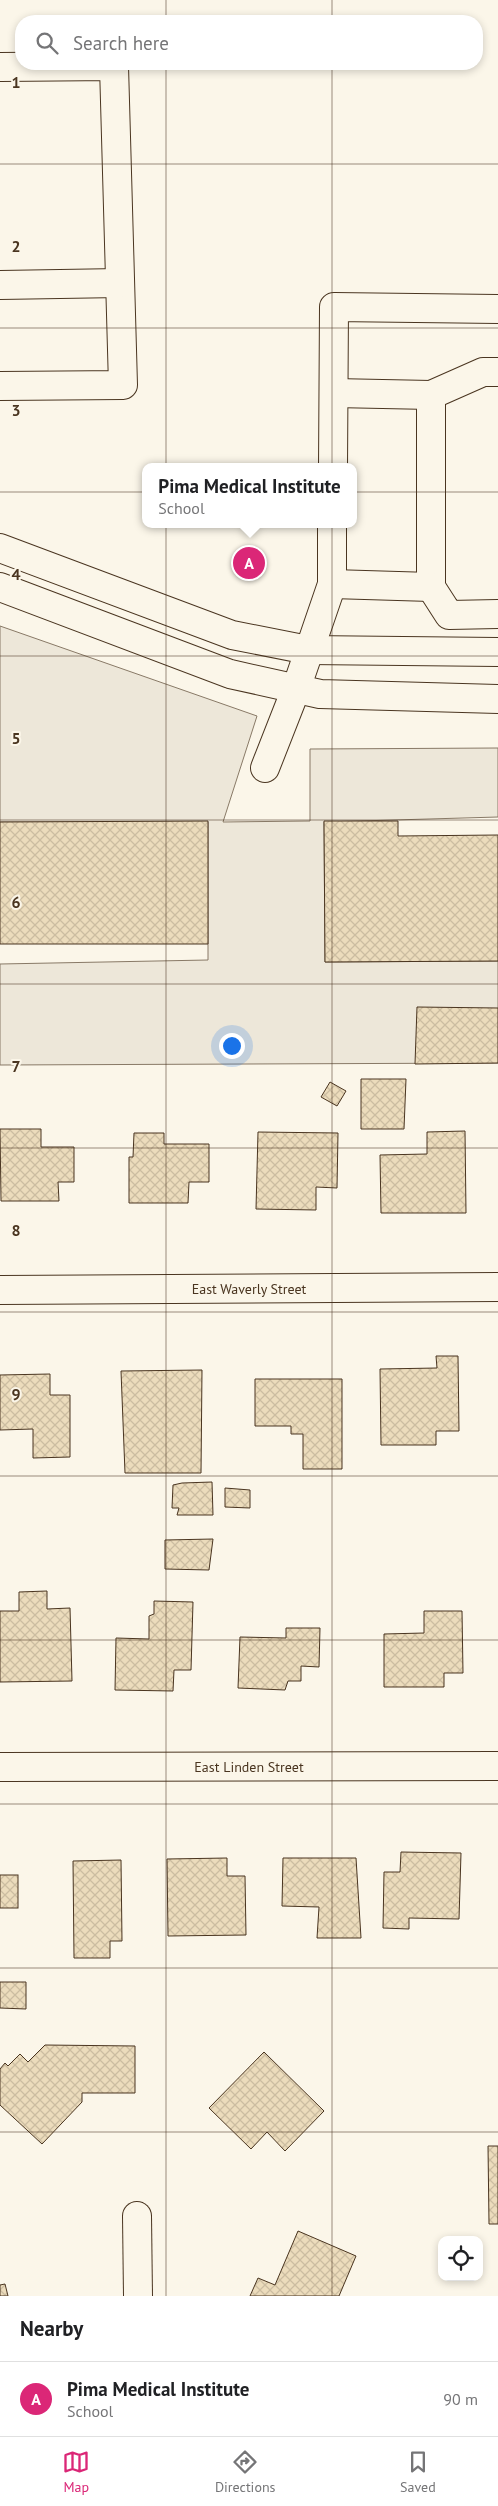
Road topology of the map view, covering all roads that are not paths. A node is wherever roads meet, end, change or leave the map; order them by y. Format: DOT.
graph roads {
  1 [pos="0,67"];
  2 [pos="15,67"];
  3 [pos="114,70"];
  4 [pos="120,283"];
  5 [pos="0,285"];
  6 [pos="498,309"];
  7 [pos="498,372"];
  8 [pos="0,386"];
  9 [pos="334,393"];
  10 [pos="431,395"];
  11 [pos="333,463"];
  12 [pos="332,528"];
  13 [pos="0,548"];
  14 [pos="332,584"];
  15 [pos="0,587"];
  16 [pos="431,587"];
  17 [pos="498,614"];
  18 [pos="308,650"];
  19 [pos="498,652"];
  20 [pos="296,689"];
  21 [pos="498,699"];
  22 [pos="265,768"];
  23 [pos="498,1287"];
  24 [pos="0,1290"];
  25 [pos="498,1766"];
  26 [pos="0,1767"];
  27 [pos="137,2216"];
  28 [pos="138,2296"];
  1 -- 2 [label="street"];
  3 -- 4 [label="street"];
  4 -- 5 [label="street"];
  4 -- 8 [label="street"];
  6 -- 9 [label="street"];
  7 -- 10 [label="street"];
  9 -- 10 [label="street"];
  9 -- 11 [label="street"];
  10 -- 16 [label="street"];
  12 -- 14 [label="street"];
  13 -- 18 [label="street"];
  14 -- 16 [label="street"];
  14 -- 18 [label="street"];
  15 -- 20 [label="street"];
  16 -- 17 [label="street"];
  18 -- 19 [label="street"];
  18 -- 20 [label="street"];
  20 -- 21 [label="street"];
  20 -- 22 [label="street"];
  23 -- 24 [label="street, East Waverly Street"];
  25 -- 26 [label="street, East Linden Street"];
  27 -- 28 [label="street"];
}
